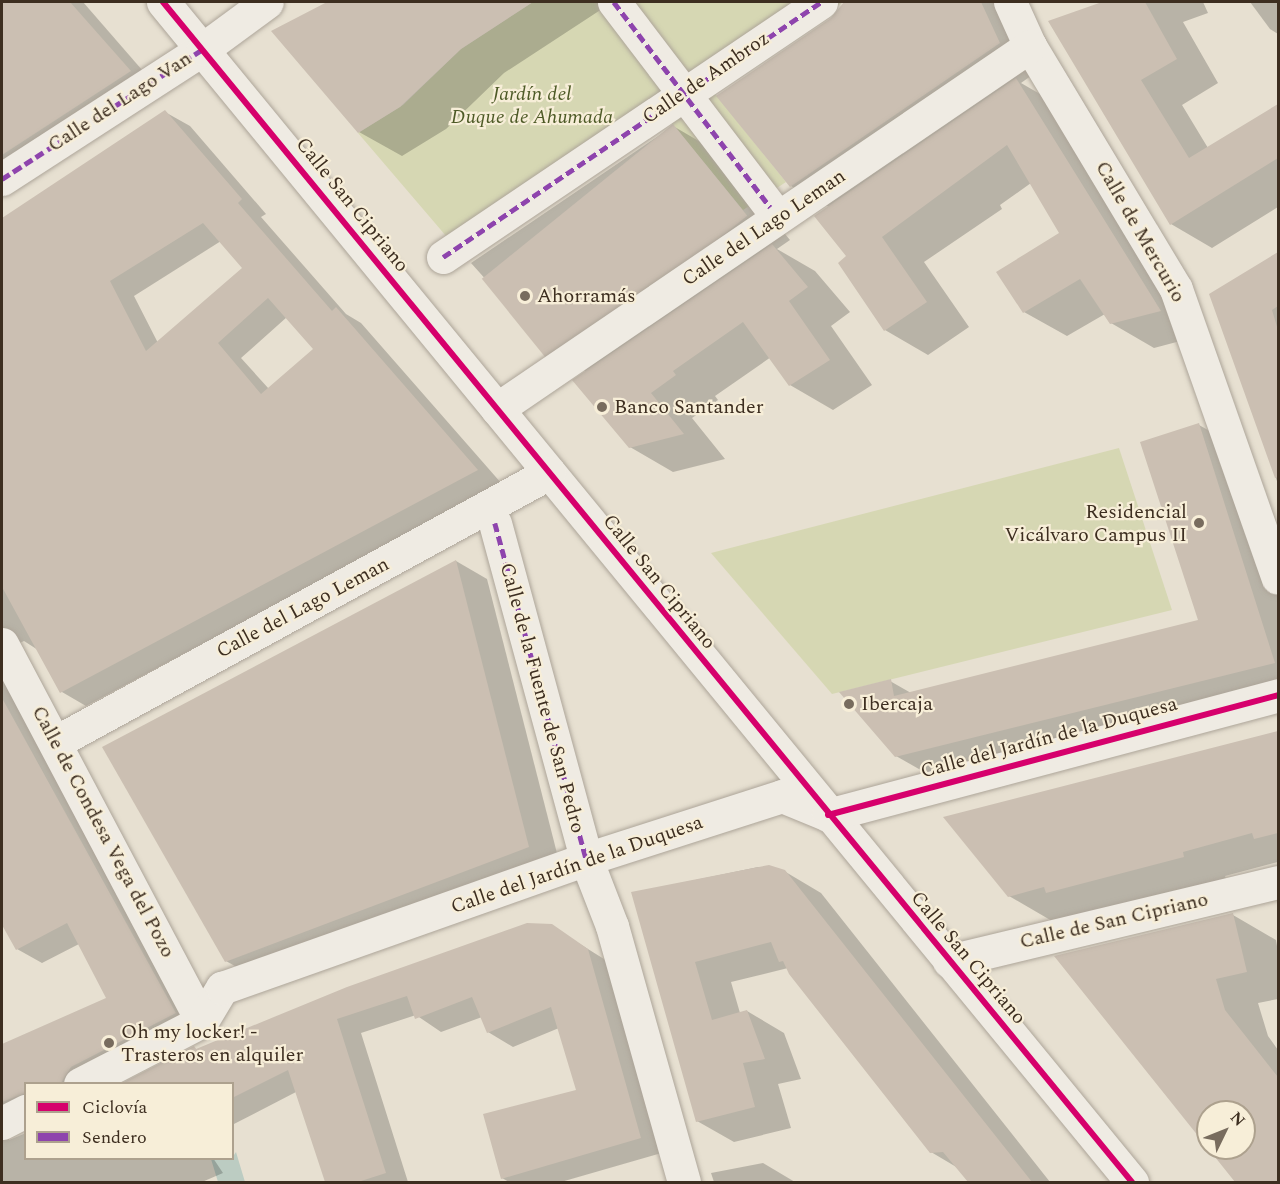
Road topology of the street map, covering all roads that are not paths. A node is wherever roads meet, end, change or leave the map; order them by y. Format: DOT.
graph roads {
  1 [pos="163,2"];
  2 [pos="267,2"];
  3 [pos="614,2"];
  4 [pos="821,2"];
  5 [pos="1010,2"];
  6 [pos="1030,46"];
  7 [pos="203,49"];
  8 [pos="683,93"];
  9 [pos="2,179"];
  10 [pos="770,207"];
  11 [pos="443,257"];
  12 [pos="497,409"];
  13 [pos="549,473"];
  14 [pos="495,523"];
  15 [pos="1278,578"];
  16 [pos="2,644"];
  17 [pos="1278,695"];
  18 [pos="56,742"];
  19 [pos="828,814"];
  20 [pos="586,859"];
  21 [pos="1278,882"];
  22 [pos="949,961"];
  23 [pos="202,1022"];
  24 [pos="82,1082"];
  25 [pos="24,1112"];
  26 [pos="2,1124"];
  27 [pos="684,1182"];
  28 [pos="1132,1182"];
  1 -- 7 [label="street, Calle San Cipriano"];
  2 -- 7 [label="street, Calle del Lago Van"];
  3 -- 8 [label="street"];
  4 -- 8 [label="street, Calle de Ambroz"];
  5 -- 6 [label="street, Calle de Mercurio"];
  6 -- 12 [label="street, Calle del Lago Leman"];
  6 -- 15 [label="street, Calle de Mercurio"];
  7 -- 9 [label="street, Calle del Lago Van"];
  7 -- 12 [label="street, Calle San Cipriano"];
  8 -- 10 [label="street"];
  8 -- 11 [label="street, Calle de Ambroz"];
  12 -- 13 [label="street, Calle San Cipriano"];
  13 -- 18 [label="street, Calle del Lago Leman"];
  13 -- 19 [label="street, Calle San Cipriano"];
  14 -- 20 [label="street, Calle de la Fuente de San Pedro"];
  16 -- 18 [label="street, Calle de Condesa Vega del Pozo"];
  17 -- 19 [label="street, Calle del Jardín de la Duquesa"];
  18 -- 23 [label="street, Calle de Condesa Vega del Pozo"];
  19 -- 20 [label="street, Calle del Jardín de la Duquesa"];
  19 -- 22 [label="street, Calle San Cipriano"];
  20 -- 23 [label="street, Calle del Jardín de la Duquesa"];
  20 -- 27 [label="street, Calle de la Fuente de San Pedro"];
  21 -- 22 [label="street, Calle de San Cipriano"];
  22 -- 28 [label="street, Calle San Cipriano"];
  23 -- 24 [label="street"];
  25 -- 26 [label="street"];
}
